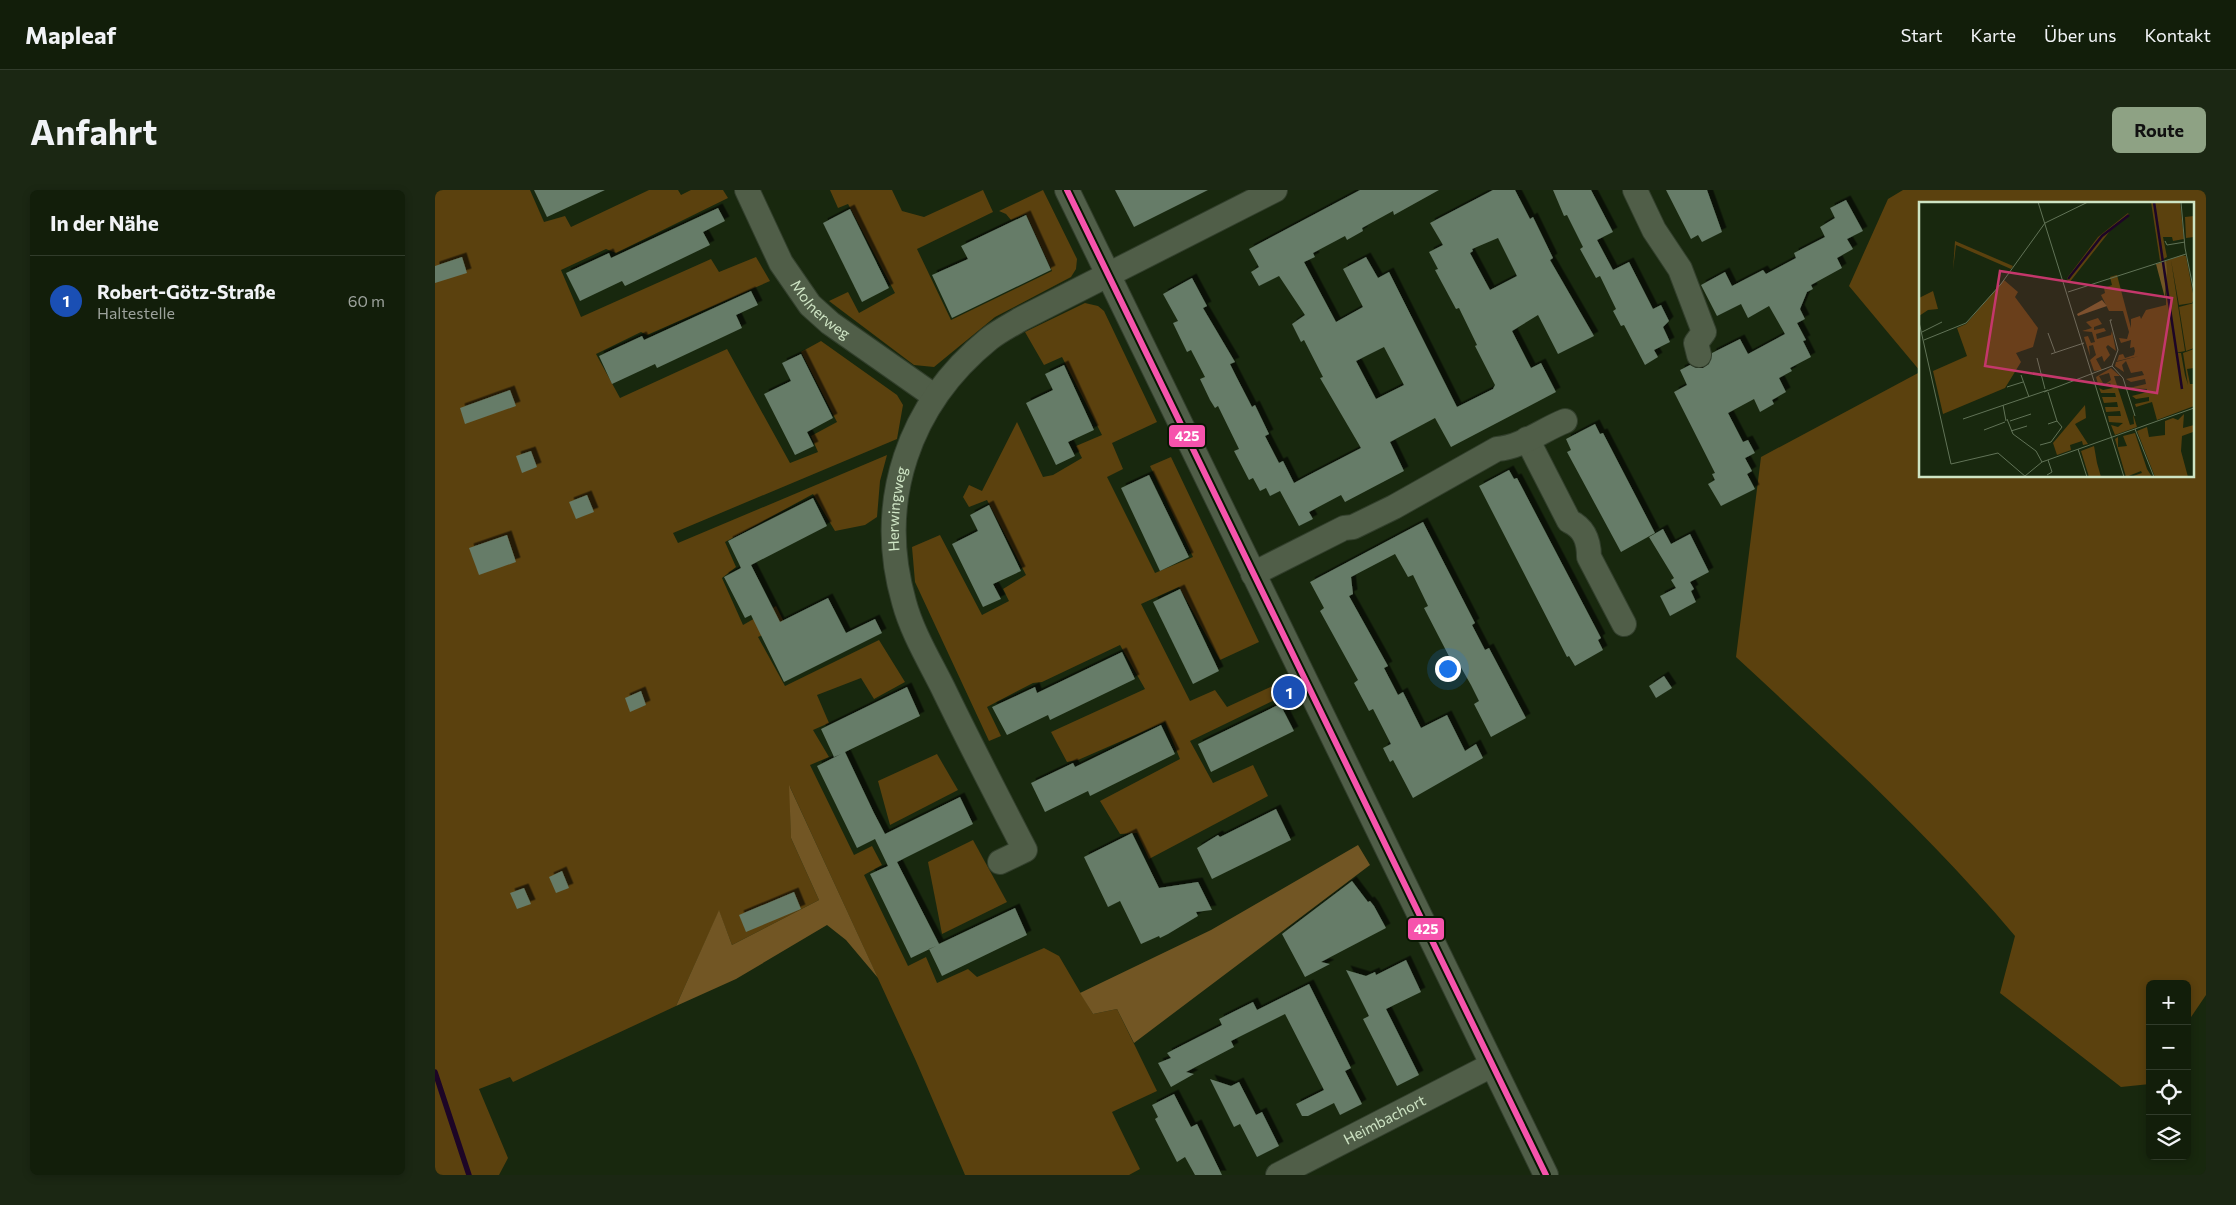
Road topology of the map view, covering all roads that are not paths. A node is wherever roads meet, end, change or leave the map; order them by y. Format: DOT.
graph roads {
  1 [pos="747,190"];
  2 [pos="1067,190"];
  3 [pos="1275,190"];
  4 [pos="1635,190"];
  5 [pos="1109,275"];
  6 [pos="1699,355"];
  7 [pos="935,396"];
  8 [pos="1565,421"];
  9 [pos="1527,439"];
  10 [pos="1253,574"];
  11 [pos="1624,624"];
  12 [pos="1000,862"];
  13 [pos="1492,1064"];
  14 [pos="1278,1175"];
  15 [pos="1546,1175"];
  1 -- 7 [label="street, Molnerweg"];
  2 -- 5 [label="street"];
  3 -- 5 [label="street, Herwingweg"];
  4 -- 6 [label="street"];
  5 -- 7 [label="street, Herwingweg"];
  5 -- 10 [label="street"];
  7 -- 12 [label="street, Herwingweg"];
  8 -- 9 [label="street"];
  9 -- 10 [label="street"];
  9 -- 11 [label="street"];
  10 -- 13 [label="street"];
  13 -- 14 [label="street, Heimbachort"];
  13 -- 15 [label="street"];
}
